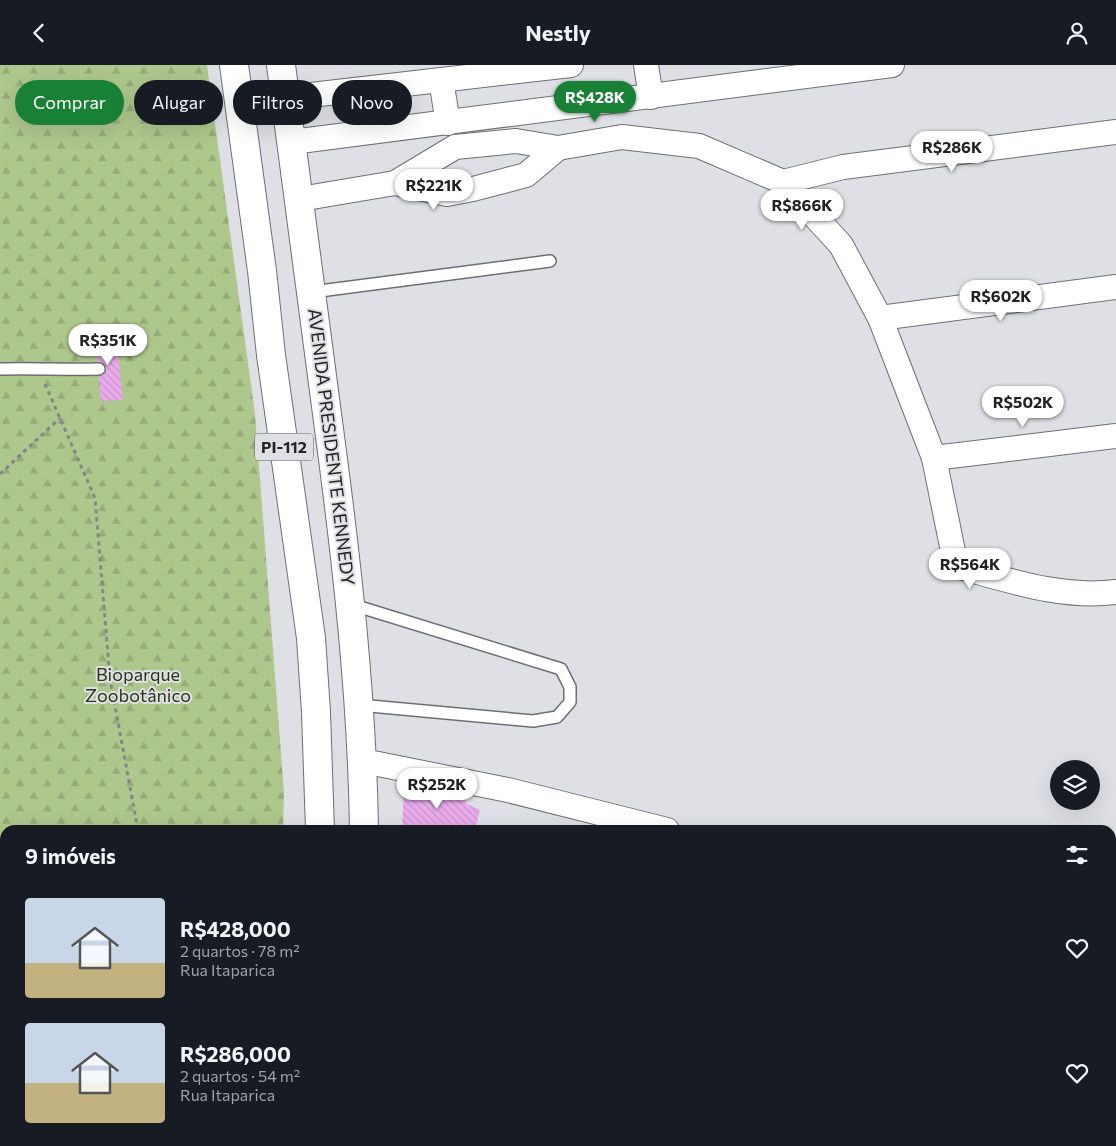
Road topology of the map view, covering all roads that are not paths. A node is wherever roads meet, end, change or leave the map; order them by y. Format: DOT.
graph roads {
  1 [pos="234,65"];
  2 [pos="281,65"];
  3 [pos="570,65"];
  4 [pos="646,65"];
  5 [pos="892,65"];
  6 [pos="283,80"];
  7 [pos="441,80"];
  8 [pos="322,94"];
  9 [pos="651,97"];
  10 [pos="448,123"];
  11 [pos="289,125"];
  12 [pos="1116,132"];
  13 [pos="292,143"];
  14 [pos="558,148"];
  15 [pos="783,182"];
  16 [pos="395,183"];
  17 [pos="300,199"];
  18 [pos="550,261"];
  19 [pos="1116,287"];
  20 [pos="312,292"];
  21 [pos="880,318"];
  22 [pos="0,369"];
  23 [pos="99,369"];
  24 [pos="1116,436"];
  25 [pos="934,458"];
  26 [pos="1116,592"];
  27 [pos="350,604"];
  28 [pos="359,705"];
  29 [pos="363,761"];
  30 [pos="320,825"];
  31 [pos="364,825"];
  32 [pos="647,825"];
  1 -- 30 [label="main road, PI-112"];
  2 -- 6 [label="main road, AVENIDA PRESIDENTE KENNEDY / PI-112"];
  3 -- 7 [label="street"];
  4 -- 9 [label="street"];
  5 -- 9 [label="street"];
  7 -- 8 [label="street"];
  7 -- 10 [label="street"];
  9 -- 10 [label="street"];
  10 -- 13 [label="street"];
  11 -- 13 [label="main road, AVENIDA PRESIDENTE KENNEDY / PI-112"];
  12 -- 15 [label="street"];
  13 -- 17 [label="main road, AVENIDA PRESIDENTE KENNEDY / PI-112"];
  14 -- 15 [label="street"];
  14 -- 16 [label="street"];
  14 -- 16 [label="street"];
  15 -- 21 [label="street"];
  16 -- 17 [label="street"];
  17 -- 20 [label="main road, AVENIDA PRESIDENTE KENNEDY / PI-112"];
  18 -- 20 [label="lane"];
  19 -- 21 [label="street"];
  20 -- 27 [label="main road, AVENIDA PRESIDENTE KENNEDY / PI-112"];
  21 -- 25 [label="street"];
  22 -- 23 [label="lane"];
  24 -- 25 [label="street"];
  25 -- 26 [label="street"];
  27 -- 28 [label="main road, AVENIDA PRESIDENTE KENNEDY / PI-112"];
  27 -- 28 [label="lane"];
  28 -- 29 [label="main road, AVENIDA PRESIDENTE KENNEDY / PI-112"];
  29 -- 31 [label="main road, AVENIDA PRESIDENTE KENNEDY / PI-112"];
  29 -- 32 [label="street"];
}
